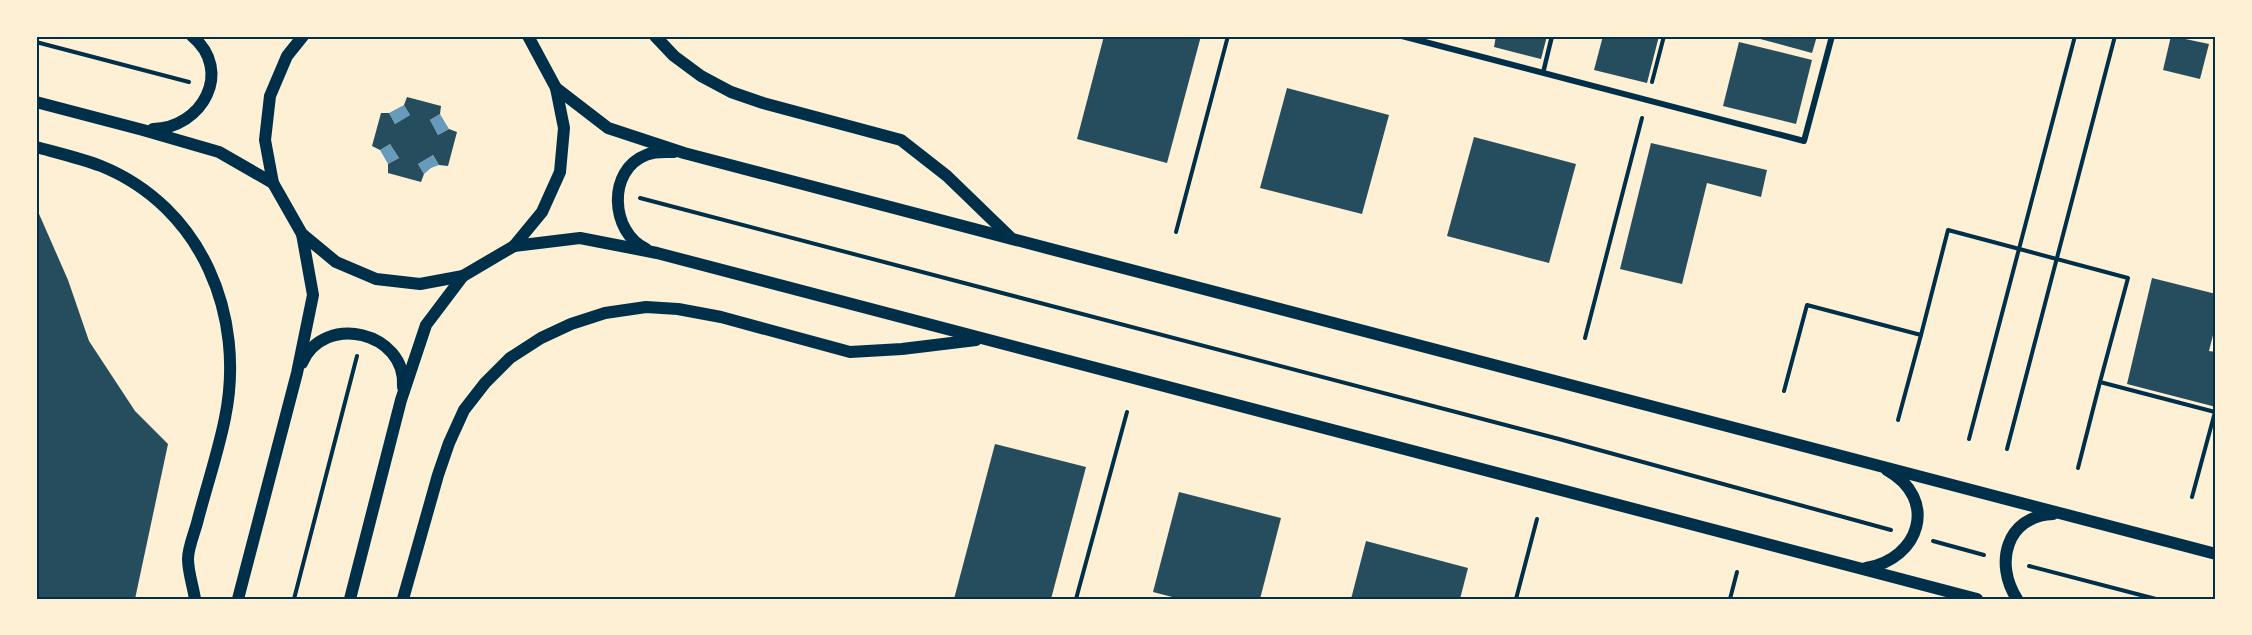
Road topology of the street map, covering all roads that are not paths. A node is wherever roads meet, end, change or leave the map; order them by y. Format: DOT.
graph roads {
  1 [pos="192,36"];
  2 [pos="303,36"];
  3 [pos="528,36"];
  4 [pos="655,36"];
  5 [pos="1402,36"];
  6 [pos="1552,36"];
  7 [pos="1832,36"];
  8 [pos="1543,73"];
  9 [pos="556,88"];
  10 [pos="36,102"];
  11 [pos="143,130"];
  12 [pos="36,147"];
  13 [pos="684,153"];
  14 [pos="273,183"];
  15 [pos="302,234"];
  16 [pos="1011,238"];
  17 [pos="514,246"];
  18 [pos="657,254"];
  19 [pos="463,276"];
  20 [pos="985,339"];
  21 [pos="297,373"];
  22 [pos="401,400"];
  23 [pos="1877,465"];
  24 [pos="2072,516"];
  25 [pos="2216,554"];
  26 [pos="1850,566"];
  27 [pos="195,599"];
  28 [pos="238,599"];
  29 [pos="350,599"];
  30 [pos="403,599"];
  31 [pos="1977,599"];
  32 [pos="2017,599"];
  1 -- 11 [label="main road"];
  2 -- 14 [label="main road"];
  3 -- 9 [label="main road"];
  4 -- 16 [label="main road"];
  5 -- 8 [label="street"];
  6 -- 8 [label="lane"];
  7 -- 8 [label="street"];
  9 -- 13 [label="main road"];
  9 -- 17 [label="main road"];
  10 -- 11 [label="main road"];
  11 -- 14 [label="main road"];
  12 -- 27 [label="main road"];
  13 -- 16 [label="main road"];
  13 -- 18 [label="main road"];
  14 -- 15 [label="main road"];
  15 -- 19 [label="main road"];
  15 -- 21 [label="main road"];
  16 -- 23 [label="main road"];
  17 -- 18 [label="main road"];
  17 -- 19 [label="main road"];
  18 -- 20 [label="main road"];
  19 -- 22 [label="main road"];
  20 -- 26 [label="main road"];
  20 -- 30 [label="main road"];
  21 -- 22 [label="main road"];
  21 -- 28 [label="main road"];
  22 -- 29 [label="main road"];
  23 -- 24 [label="main road"];
  23 -- 26 [label="main road"];
  24 -- 25 [label="main road"];
  24 -- 32 [label="main road"];
  26 -- 31 [label="main road"];
}
